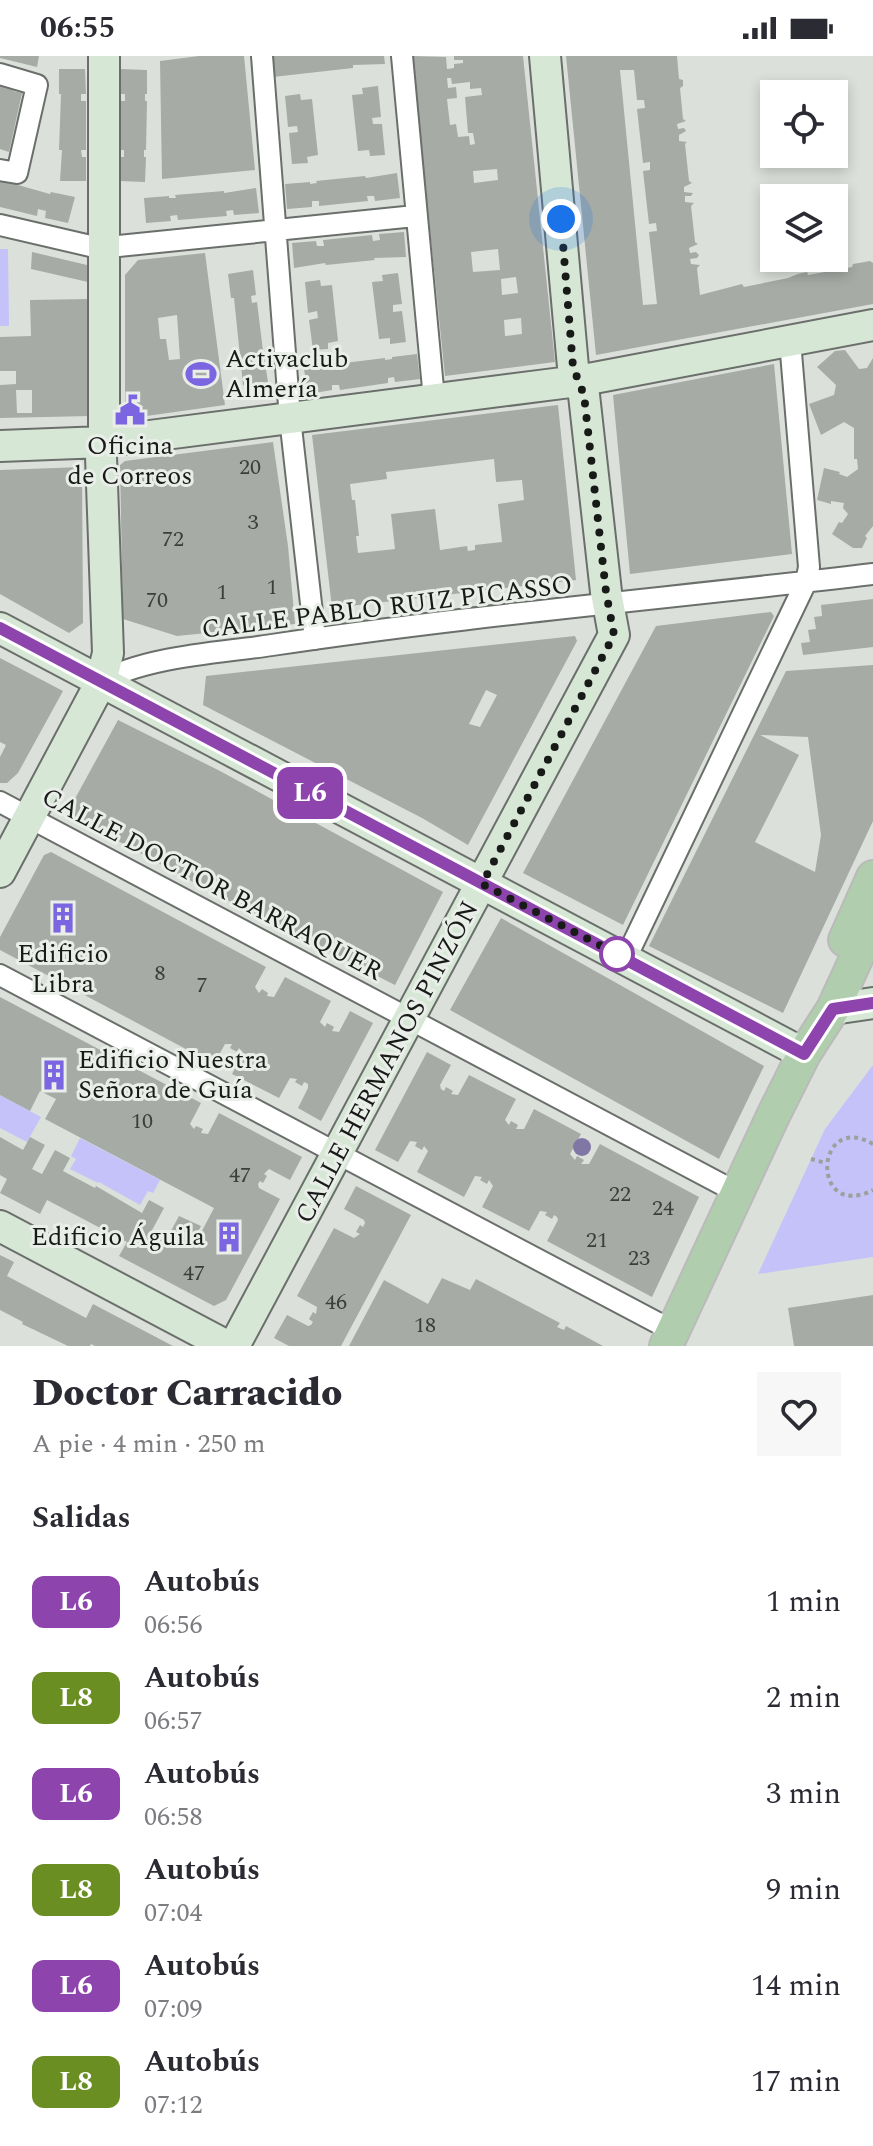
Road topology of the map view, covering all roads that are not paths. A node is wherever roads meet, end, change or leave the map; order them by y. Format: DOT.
graph roads {
  1 [pos="104,56"];
  2 [pos="262,56"];
  3 [pos="402,56"];
  4 [pos="545,56"];
  5 [pos="0,74"];
  6 [pos="8,172"];
  7 [pos="415,216"];
  8 [pos="0,225"];
  9 [pos="274,230"];
  10 [pos="104,247"];
  11 [pos="873,325"];
  12 [pos="790,341"];
  13 [pos="578,381"];
  14 [pos="434,399"];
  15 [pos="290,418"];
  16 [pos="103,442"];
  17 [pos="0,446"];
  18 [pos="873,574"];
  19 [pos="806,582"];
  20 [pos="609,605"];
  21 [pos="0,628"];
  22 [pos="315,639"];
  23 [pos="101,682"];
  24 [pos="0,802"];
  25 [pos="29,817"];
  26 [pos="0,872"];
  27 [pos="873,877"];
  28 [pos="482,884"];
  29 [pos="873,922"];
  30 [pos="625,960"];
  31 [pos="0,975"];
  32 [pos="873,1003"];
  33 [pos="833,1009"];
  34 [pos="410,1019"];
  35 [pos="804,1054"];
  36 [pos="337,1154"];
  37 [pos="738,1193"];
  38 [pos="0,1226"];
  39 [pos="670,1339"];
  40 [pos="227,1346"];
  41 [pos="234,1346"];
  1 -- 10 [label="street"];
  2 -- 9 [label="street"];
  3 -- 7 [label="street"];
  4 -- 13 [label="street, CALLE HERMANOS PINZÓN"];
  5 -- 6 [label="street"];
  7 -- 9 [label="street"];
  7 -- 14 [label="street"];
  8 -- 10 [label="street"];
  9 -- 10 [label="street"];
  9 -- 15 [label="street"];
  10 -- 16 [label="street"];
  11 -- 12 [label="street"];
  12 -- 13 [label="street"];
  12 -- 19 [label="street"];
  13 -- 14 [label="street"];
  13 -- 20 [label="street, CALLE HERMANOS PINZÓN"];
  14 -- 15 [label="street"];
  15 -- 16 [label="street"];
  15 -- 22 [label="street"];
  16 -- 17 [label="street"];
  16 -- 23 [label="street"];
  18 -- 19 [label="street, CALLE PABLO RUIZ PICASSO"];
  19 -- 20 [label="street, CALLE PABLO RUIZ PICASSO"];
  19 -- 30 [label="street"];
  20 -- 22 [label="street, CALLE PABLO RUIZ PICASSO"];
  20 -- 28 [label="street, CALLE HERMANOS PINZÓN"];
  21 -- 23 [label="street"];
  22 -- 23 [label="street, CALLE PABLO RUIZ PICASSO"];
  23 -- 25 [label="street"];
  23 -- 28 [label="street"];
  24 -- 25 [label="street, CALLE DOCTOR BARRAQUER"];
  25 -- 26 [label="street"];
  25 -- 34 [label="street, CALLE DOCTOR BARRAQUER"];
  27 -- 35 [label="main road"];
  28 -- 30 [label="street"];
  28 -- 34 [label="street, CALLE HERMANOS PINZÓN"];
  29 -- 33 [label="main road"];
  30 -- 35 [label="street"];
  31 -- 36 [label="street"];
  32 -- 33 [label="street"];
  33 -- 35 [label="main road"];
  34 -- 36 [label="street, CALLE HERMANOS PINZÓN"];
  34 -- 37 [label="street, CALLE DOCTOR BARRAQUER"];
  35 -- 37 [label="main road"];
  36 -- 39 [label="street"];
  36 -- 41 [label="street, CALLE HERMANOS PINZÓN"];
  37 -- 39 [label="main road"];
  38 -- 40 [label="street"];
}
